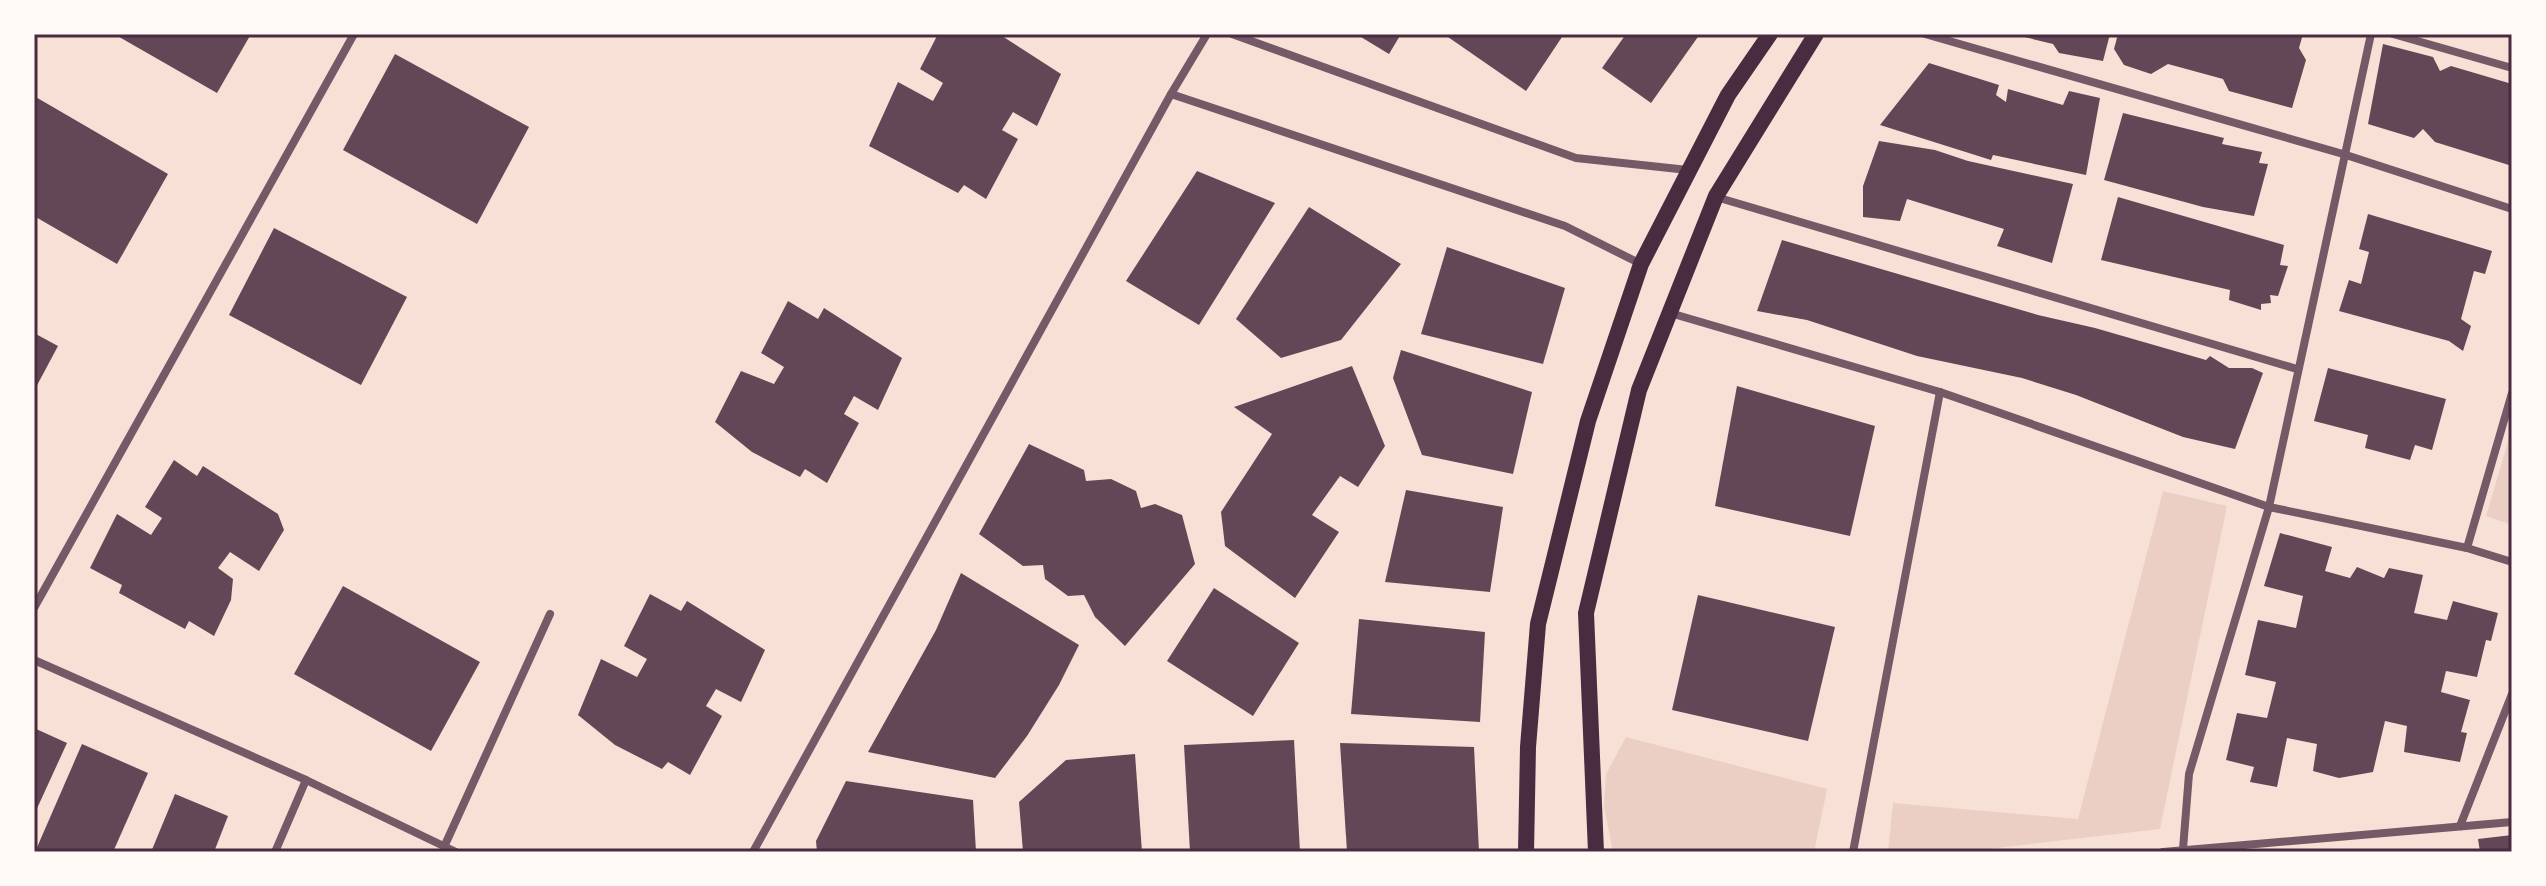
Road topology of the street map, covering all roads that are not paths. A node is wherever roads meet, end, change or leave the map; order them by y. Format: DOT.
graph roads {
  1 [pos="354,34"];
  2 [pos="1207,34"];
  3 [pos="1232,34"];
  4 [pos="1770,34"];
  5 [pos="1816,34"];
  6 [pos="1925,34"];
  7 [pos="2371,34"];
  8 [pos="2393,34"];
  9 [pos="2512,68"];
  10 [pos="1171,94"];
  11 [pos="2343,154"];
  12 [pos="1688,170"];
  13 [pos="1716,196"];
  14 [pos="2512,209"];
  15 [pos="1641,264"];
  16 [pos="1670,313"];
  17 [pos="2297,369"];
  18 [pos="1940,392"];
  19 [pos="2512,393"];
  20 [pos="2269,507"];
  21 [pos="2467,548"];
  22 [pos="2512,562"];
  23 [pos="34,608"];
  24 [pos="550,614"];
  25 [pos="34,660"];
  26 [pos="2512,694"];
  27 [pos="306,780"];
  28 [pos="2512,822"];
  29 [pos="2460,826"];
  30 [pos="444,847"];
  31 [pos="2183,849"];
  32 [pos="275,852"];
  33 [pos="456,852"];
  34 [pos="753,852"];
  35 [pos="1526,852"];
  36 [pos="1596,852"];
  37 [pos="1853,852"];
  38 [pos="2163,852"];
  1 -- 23 [label="street"];
  2 -- 10 [label="street"];
  3 -- 12 [label="street"];
  4 -- 12 [label="main road"];
  5 -- 13 [label="main road"];
  6 -- 11 [label="street"];
  7 -- 11 [label="street"];
  8 -- 9 [label="street"];
  10 -- 15 [label="street"];
  10 -- 34 [label="street"];
  11 -- 14 [label="street"];
  11 -- 17 [label="street"];
  12 -- 15 [label="main road"];
  13 -- 16 [label="main road"];
  13 -- 17 [label="street"];
  15 -- 35 [label="main road"];
  16 -- 18 [label="street"];
  16 -- 36 [label="main road"];
  17 -- 20 [label="street"];
  18 -- 20 [label="street"];
  18 -- 37 [label="street"];
  19 -- 21 [label="street"];
  20 -- 21 [label="street"];
  20 -- 31 [label="street"];
  21 -- 22 [label="street"];
  24 -- 30 [label="street"];
  25 -- 27 [label="street"];
  26 -- 29 [label="street"];
  27 -- 30 [label="street"];
  27 -- 32 [label="street"];
  28 -- 29 [label="street"];
  29 -- 31 [label="street"];
  30 -- 33 [label="street"];
  31 -- 38 [label="street"];
}
